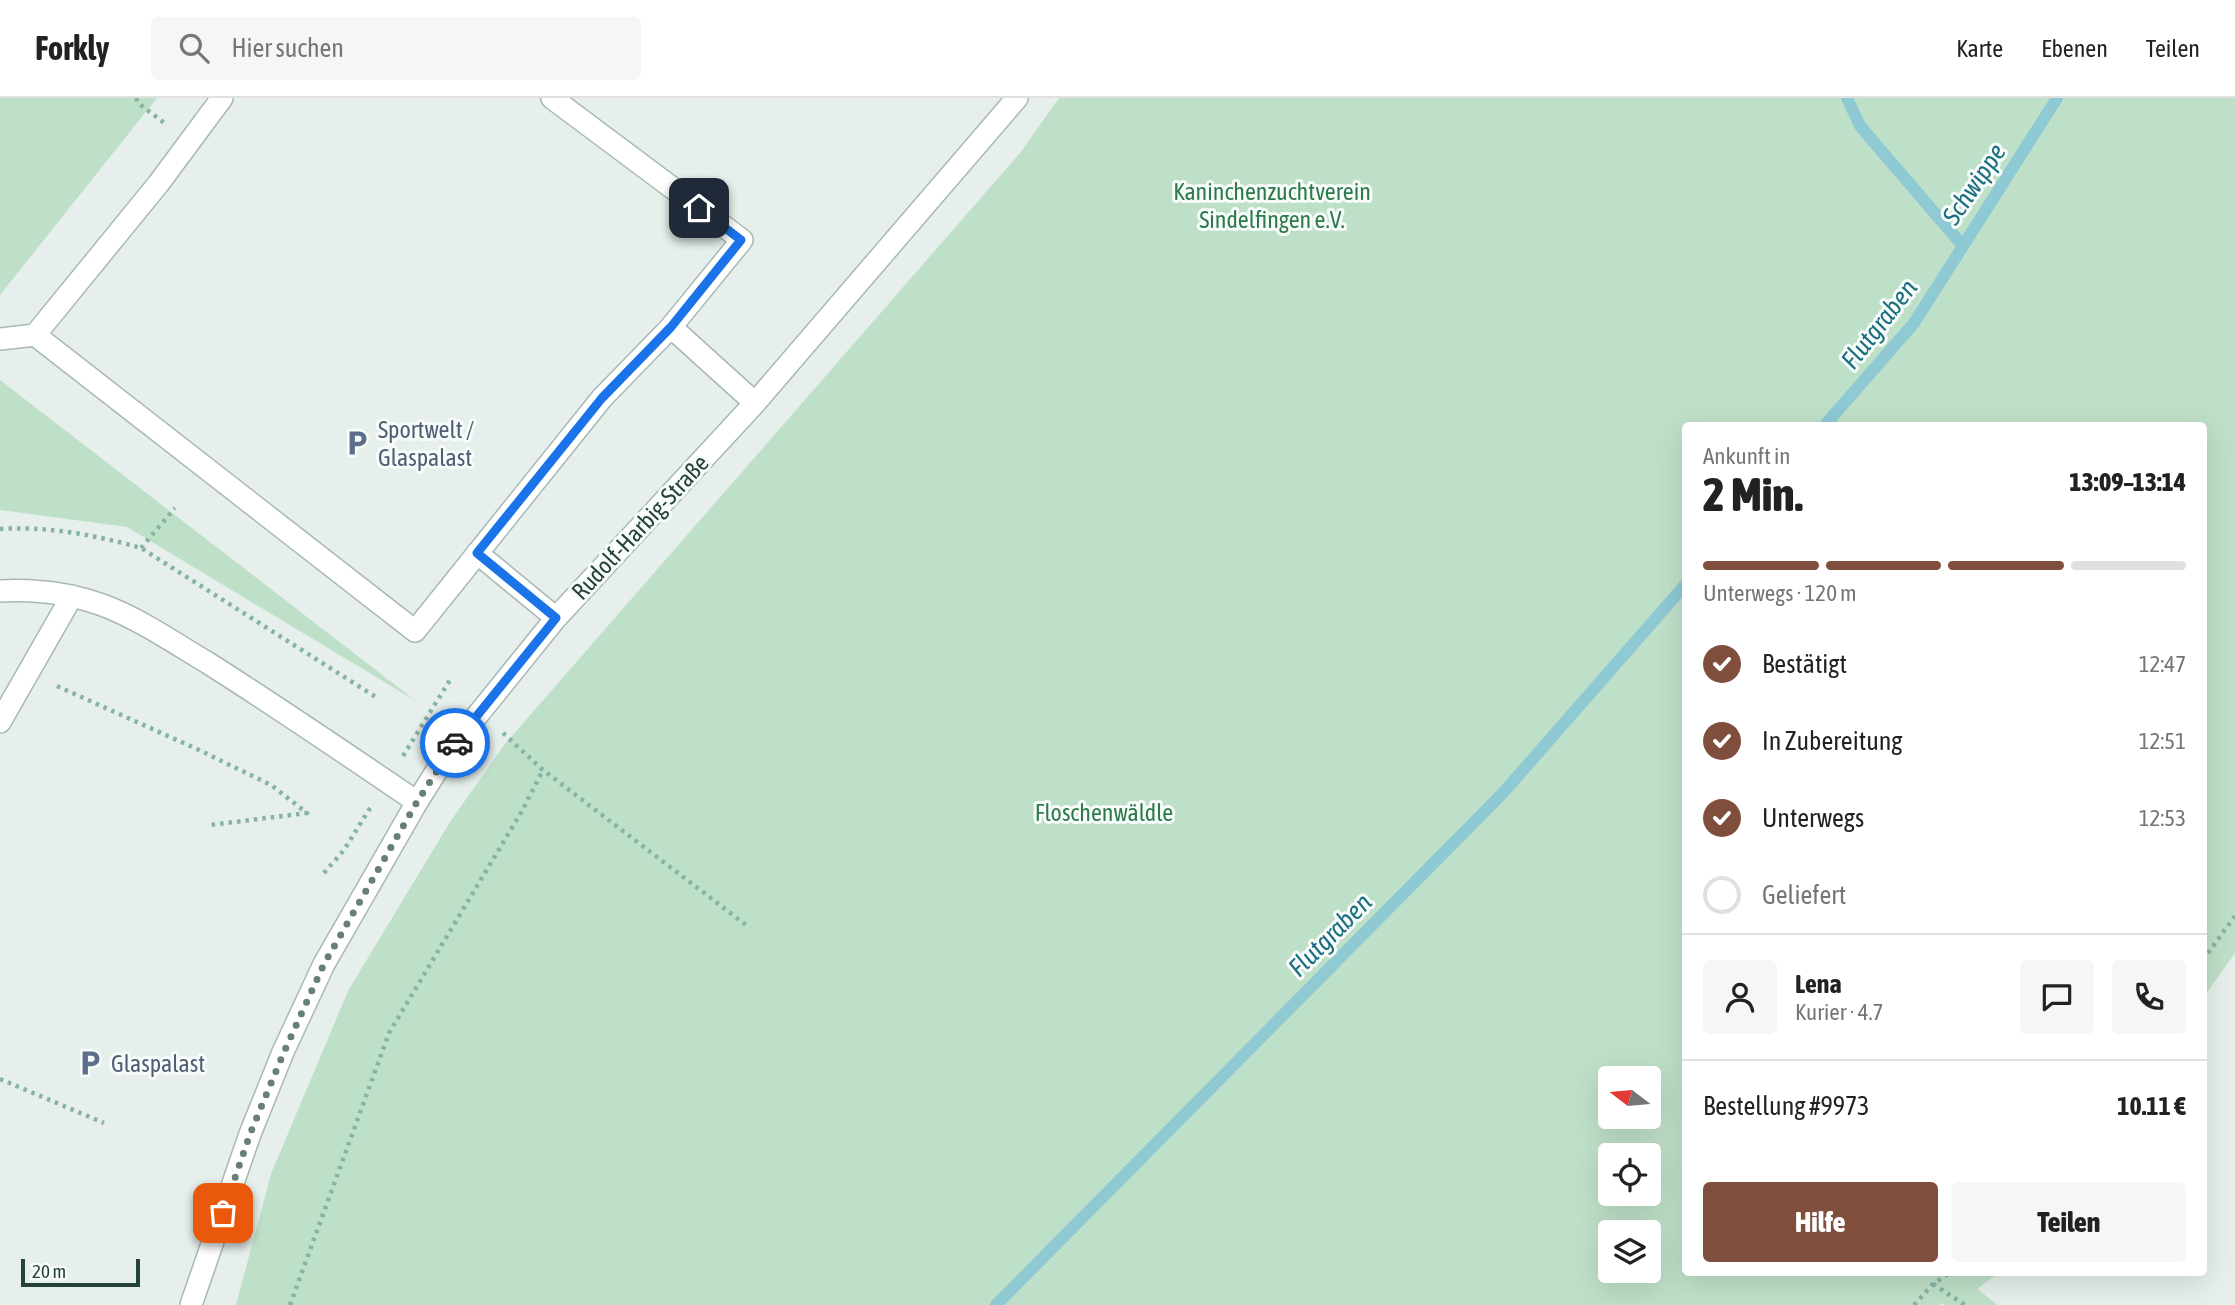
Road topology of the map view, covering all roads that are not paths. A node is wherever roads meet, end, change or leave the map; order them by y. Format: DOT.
graph roads {
  1 [pos="222,98"];
  2 [pos="552,98"];
  3 [pos="1017,98"];
  4 [pos="671,327"];
  5 [pos="35,335"];
  6 [pos="0,339"];
  7 [pos="755,403"];
  8 [pos="477,553"];
  9 [pos="0,592"];
  10 [pos="72,596"];
  11 [pos="556,618"];
  12 [pos="0,722"];
  13 [pos="417,802"];
  14 [pos="191,1305"];
  1 -- 5 [label="street"];
  2 -- 4 [label="street"];
  3 -- 7 [label="street, Rudolf-Harbig-Straße"];
  4 -- 7 [label="street"];
  4 -- 8 [label="street"];
  5 -- 6 [label="street"];
  5 -- 8 [label="street"];
  7 -- 11 [label="street, Rudolf-Harbig-Straße"];
  8 -- 11 [label="street"];
  9 -- 10 [label="street"];
  10 -- 12 [label="street"];
  10 -- 13 [label="street"];
  11 -- 13 [label="street, Rudolf-Harbig-Straße"];
  13 -- 14 [label="street, Rudolf-Harbig-Straße"];
}
